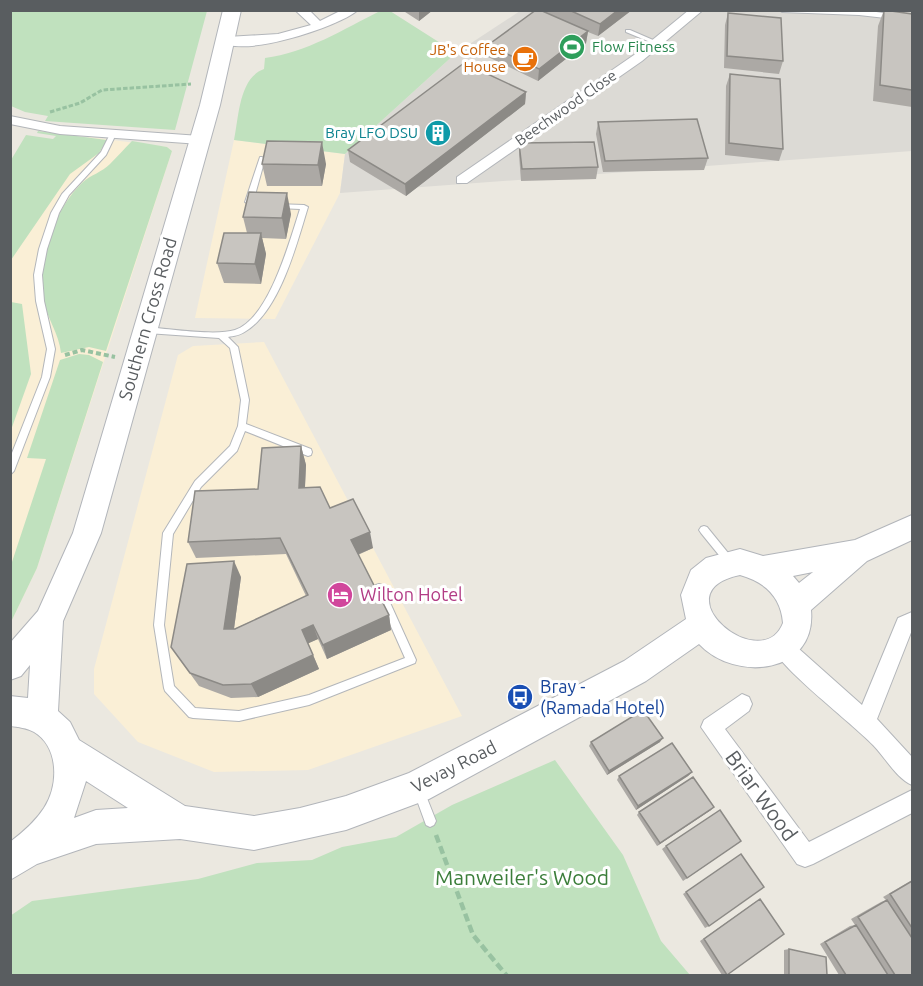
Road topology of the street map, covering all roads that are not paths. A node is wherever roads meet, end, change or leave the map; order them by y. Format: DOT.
graph roads {
  1 [pos="232,10"];
  2 [pos="301,10"];
  3 [pos="352,10"];
  4 [pos="697,10"];
  5 [pos="782,10"];
  6 [pos="859,12"];
  7 [pos="912,19"];
  8 [pos="320,27"];
  9 [pos="627,31"];
  10 [pos="226,41"];
  11 [pos="657,43"];
  12 [pos="15,122"];
  13 [pos="113,134"];
  14 [pos="10,137"];
  15 [pos="200,140"];
  16 [pos="262,159"];
  17 [pos="462,180"];
  18 [pos="260,205"];
  19 [pos="271,205"];
  20 [pos="145,330"];
  21 [pos="221,335"];
  22 [pos="242,426"];
  23 [pos="308,452"];
  24 [pos="10,471"];
  25 [pos="912,528"];
  26 [pos="704,530"];
  27 [pos="858,552"];
  28 [pos="730,562"];
  29 [pos="764,568"];
  30 [pos="379,588"];
  31 [pos="796,604"];
  32 [pos="48,621"];
  33 [pos="912,621"];
  34 [pos="702,625"];
  35 [pos="782,647"];
  36 [pos="10,666"];
  37 [pos="742,704"];
  38 [pos="10,711"];
  39 [pos="42,718"];
  40 [pos="866,720"];
  41 [pos="69,752"];
  42 [pos="912,774"];
  43 [pos="417,787"];
  44 [pos="912,801"];
  45 [pos="430,821"];
  46 [pos="180,822"];
  47 [pos="21,856"];
  1 -- 10 [label="main road, Southern Cross Road"];
  2 -- 8 [label="street"];
  3 -- 8 [label="street"];
  4 -- 11 [label="street, Beechwood Close"];
  5 -- 6 [label="lane"];
  6 -- 7 [label="lane"];
  8 -- 10 [label="street"];
  9 -- 11 [label="lane"];
  10 -- 15 [label="main road, Southern Cross Road"];
  11 -- 17 [label="street, Beechwood Close"];
  12 -- 13 [label="street"];
  12 -- 14 [label="street"];
  13 -- 15 [label="street"];
  13 -- 24 [label="lane"];
  15 -- 20 [label="main road, Southern Cross Road"];
  16 -- 18 [label="lane"];
  19 -- 21 [label="lane"];
  20 -- 21 [label="lane"];
  20 -- 32 [label="main road, Southern Cross Road"];
  21 -- 22 [label="lane"];
  22 -- 23 [label="lane"];
  22 -- 30 [label="lane"];
  25 -- 27 [label="main road"];
  26 -- 28 [label="lane"];
  27 -- 29 [label="main road"];
  27 -- 31 [label="main road"];
  28 -- 29 [label="main road"];
  28 -- 34 [label="main road"];
  29 -- 31 [label="main road"];
  31 -- 35 [label="main road"];
  32 -- 36 [label="main road, Southern Cross Road"];
  32 -- 39 [label="main road, Southern Cross Road"];
  33 -- 40 [label="street"];
  34 -- 35 [label="main road"];
  34 -- 43 [label="main road, Vevay Road"];
  35 -- 40 [label="street"];
  37 -- 44 [label="street, Briar Wood"];
  38 -- 39 [label="main road"];
  39 -- 41 [label="main road"];
  40 -- 42 [label="street"];
  41 -- 46 [label="main road, Vevay Road"];
  41 -- 47 [label="main road"];
  43 -- 45 [label="lane"];
  43 -- 46 [label="main road, Vevay Road"];
  46 -- 47 [label="main road, Vevay Road"];
}
